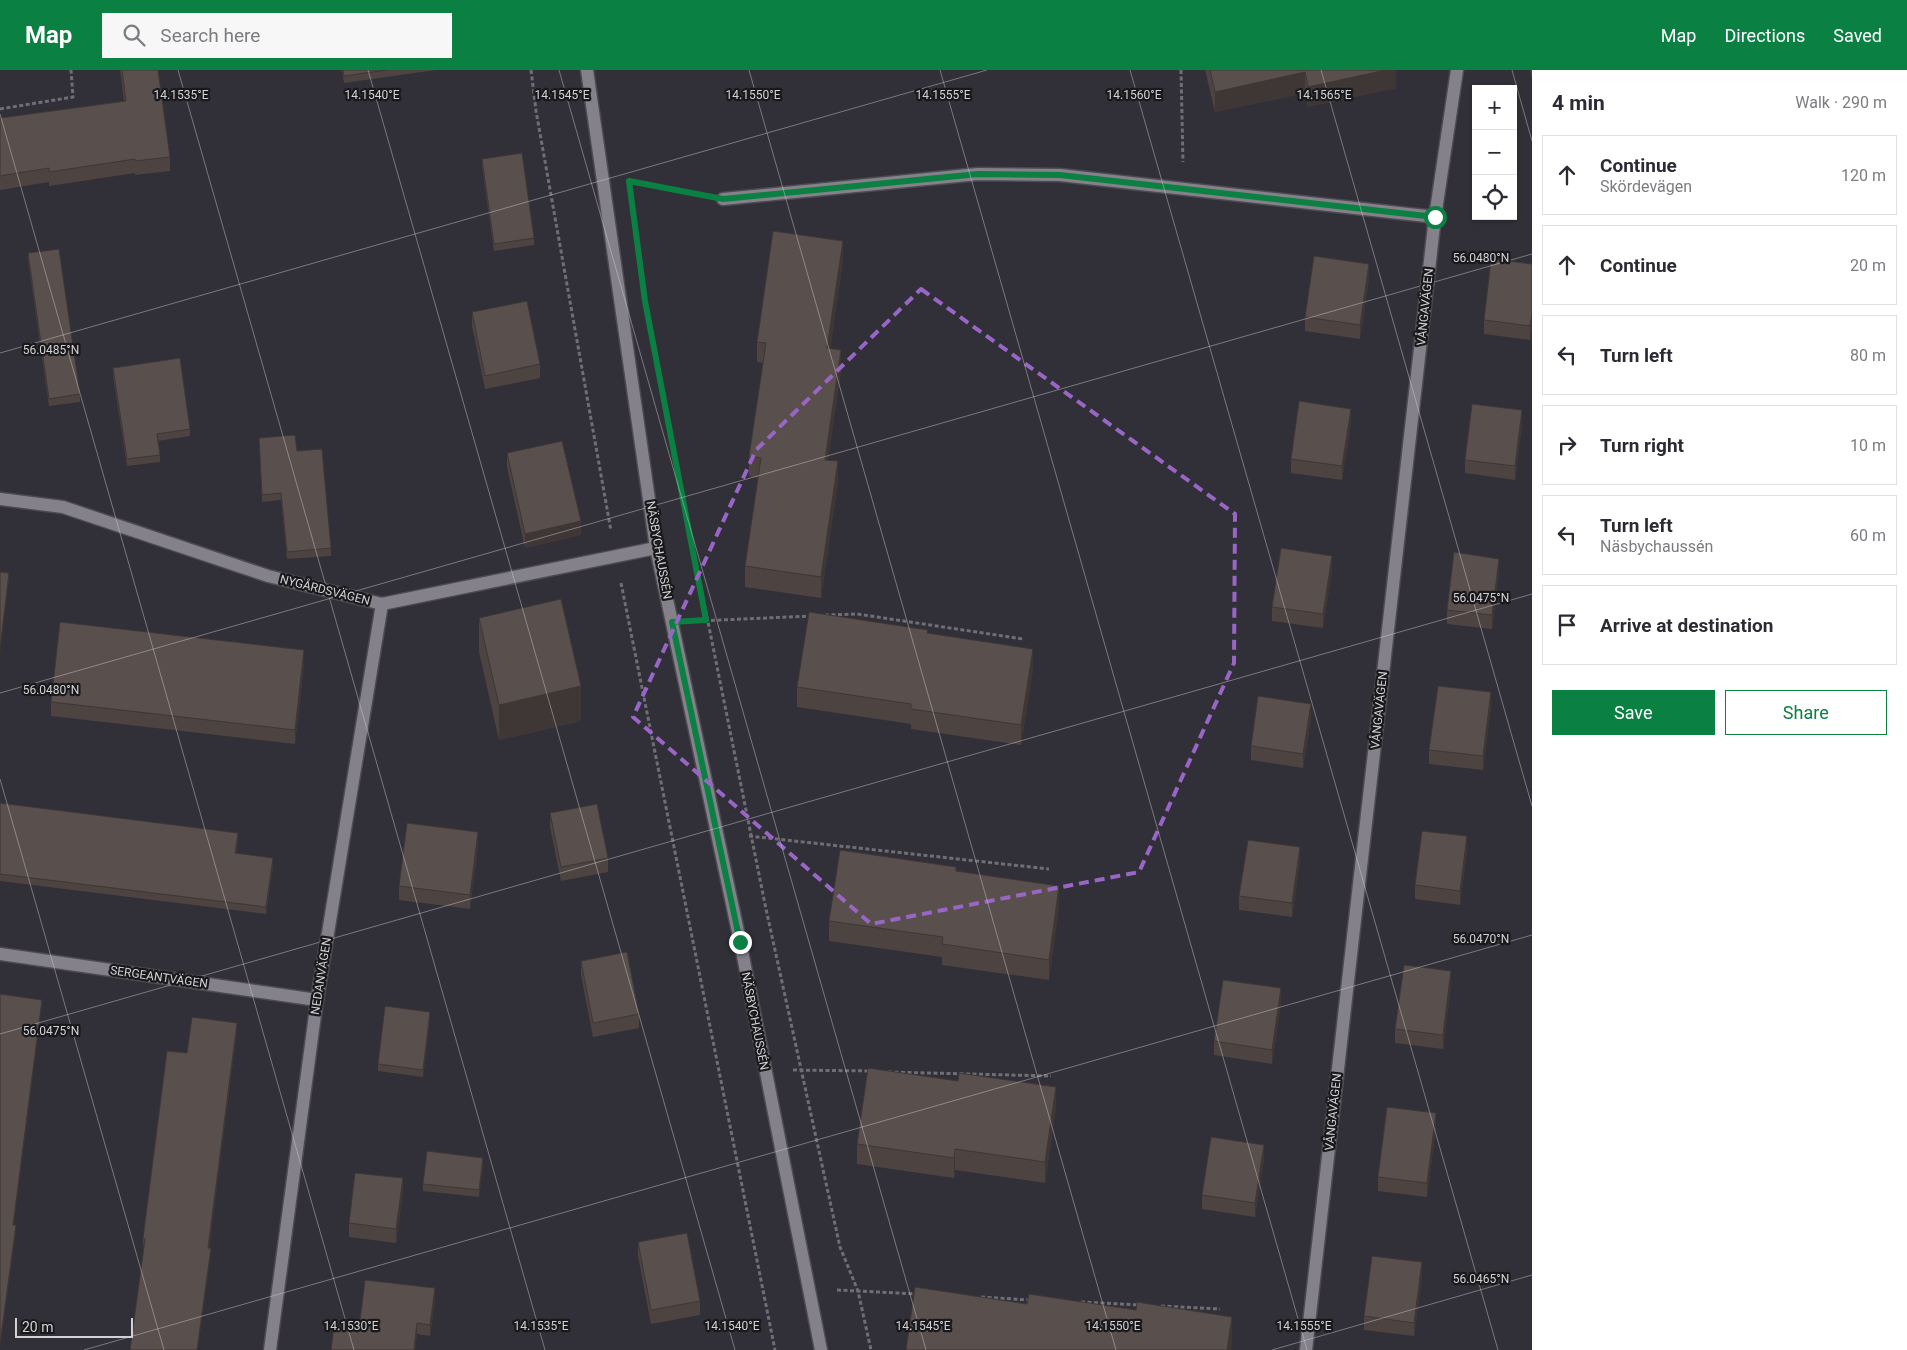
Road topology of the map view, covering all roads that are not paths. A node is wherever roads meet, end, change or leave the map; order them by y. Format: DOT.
graph roads {
  1 [pos="586,70"];
  2 [pos="1457,70"];
  3 [pos="723,199"];
  4 [pos="1435,217"];
  5 [pos="0,499"];
  6 [pos="656,548"];
  7 [pos="382,604"];
  8 [pos="0,954"];
  9 [pos="317,1000"];
  10 [pos="270,1350"];
  11 [pos="821,1350"];
  12 [pos="1306,1350"];
  1 -- 6 [label="street, NÄSBYCHAUSSÉN"];
  2 -- 4 [label="street, VÅNGAVÄGEN"];
  3 -- 4 [label="street"];
  4 -- 12 [label="street, VÅNGAVÄGEN"];
  5 -- 7 [label="street, NYGÅRDSVÄGEN"];
  6 -- 7 [label="street, NYGÅRDSVÄGEN"];
  6 -- 11 [label="street, NÄSBYCHAUSSÉN"];
  7 -- 9 [label="street, NEDANVÄGEN"];
  8 -- 9 [label="street, SERGEANTVÄGEN"];
  9 -- 10 [label="street, NEDANVÄGEN"];
}
